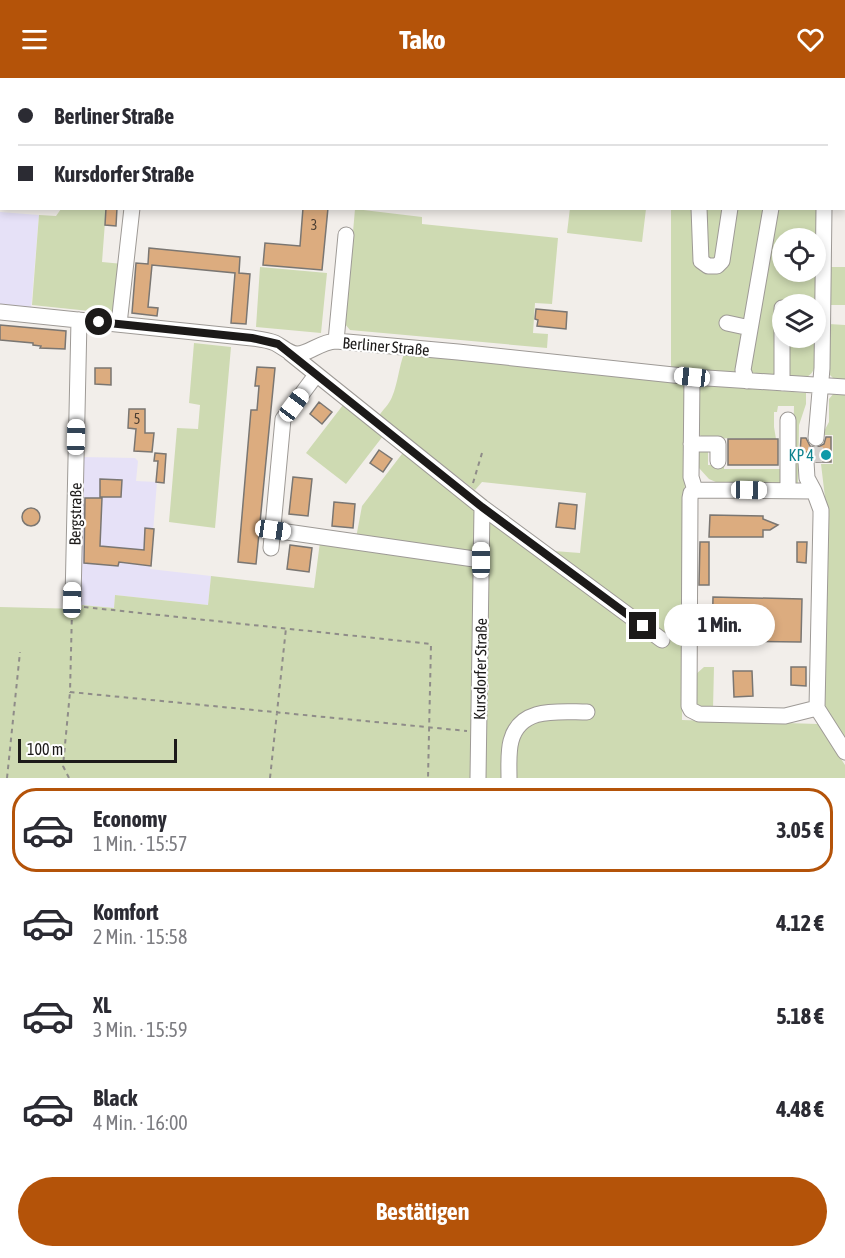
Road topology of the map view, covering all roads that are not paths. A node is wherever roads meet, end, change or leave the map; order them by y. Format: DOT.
graph roads {
  1 [pos="132,210"];
  2 [pos="699,210"];
  3 [pos="730,210"];
  4 [pos="771,210"];
  5 [pos="824,210"];
  6 [pos="346,235"];
  7 [pos="0,312"];
  8 [pos="80,321"];
  9 [pos="727,323"];
  10 [pos="119,324"];
  11 [pos="750,328"];
  12 [pos="336,341"];
  13 [pos="782,348"];
  14 [pos="290,352"];
  15 [pos="316,375"];
  16 [pos="692,377"];
  17 [pos="747,381"];
  18 [pos="782,383"];
  19 [pos="820,386"];
  20 [pos="845,387"];
  21 [pos="788,420"];
  22 [pos="811,438"];
  23 [pos="691,444"];
  24 [pos="718,461"];
  25 [pos="811,462"];
  26 [pos="694,490"];
  27 [pos="788,490"];
  28 [pos="814,491"];
  29 [pos="475,502"];
  30 [pos="273,530"];
  31 [pos="271,548"];
  32 [pos="481,560"];
  33 [pos="72,600"];
  34 [pos="662,640"];
  35 [pos="817,708"];
  36 [pos="586,712"];
  37 [pos="845,752"];
  38 [pos="478,778"];
  39 [pos="509,778"];
  1 -- 10 [label="street"];
  2 -- 3 [label="street"];
  4 -- 11 [label="street"];
  5 -- 19 [label="street"];
  6 -- 12 [label="street"];
  7 -- 8 [label="street"];
  8 -- 10 [label="street"];
  8 -- 33 [label="street, Bergstraße"];
  9 -- 11 [label="street"];
  10 -- 14 [label="street"];
  11 -- 17 [label="street"];
  12 -- 14 [label="street, Berliner Straße"];
  12 -- 16 [label="street, Berliner Straße"];
  13 -- 18 [label="street"];
  14 -- 15 [label="street"];
  15 -- 29 [label="street"];
  15 -- 30 [label="street"];
  16 -- 17 [label="street, Berliner Straße"];
  16 -- 23 [label="street"];
  17 -- 18 [label="street, Berliner Straße"];
  18 -- 19 [label="street, Berliner Straße"];
  19 -- 20 [label="street, Berliner Straße"];
  19 -- 22 [label="street"];
  21 -- 27 [label="street"];
  23 -- 24 [label="street"];
  23 -- 26 [label="street"];
  25 -- 28 [label="street"];
  26 -- 27 [label="street"];
  26 -- 35 [label="street"];
  27 -- 28 [label="street"];
  28 -- 35 [label="street"];
  29 -- 32 [label="street, Kursdorfer Straße"];
  29 -- 34 [label="street"];
  30 -- 31 [label="street"];
  30 -- 32 [label="street"];
  32 -- 38 [label="street, Kursdorfer Straße"];
  35 -- 37 [label="street"];
  36 -- 39 [label="street"];
}
